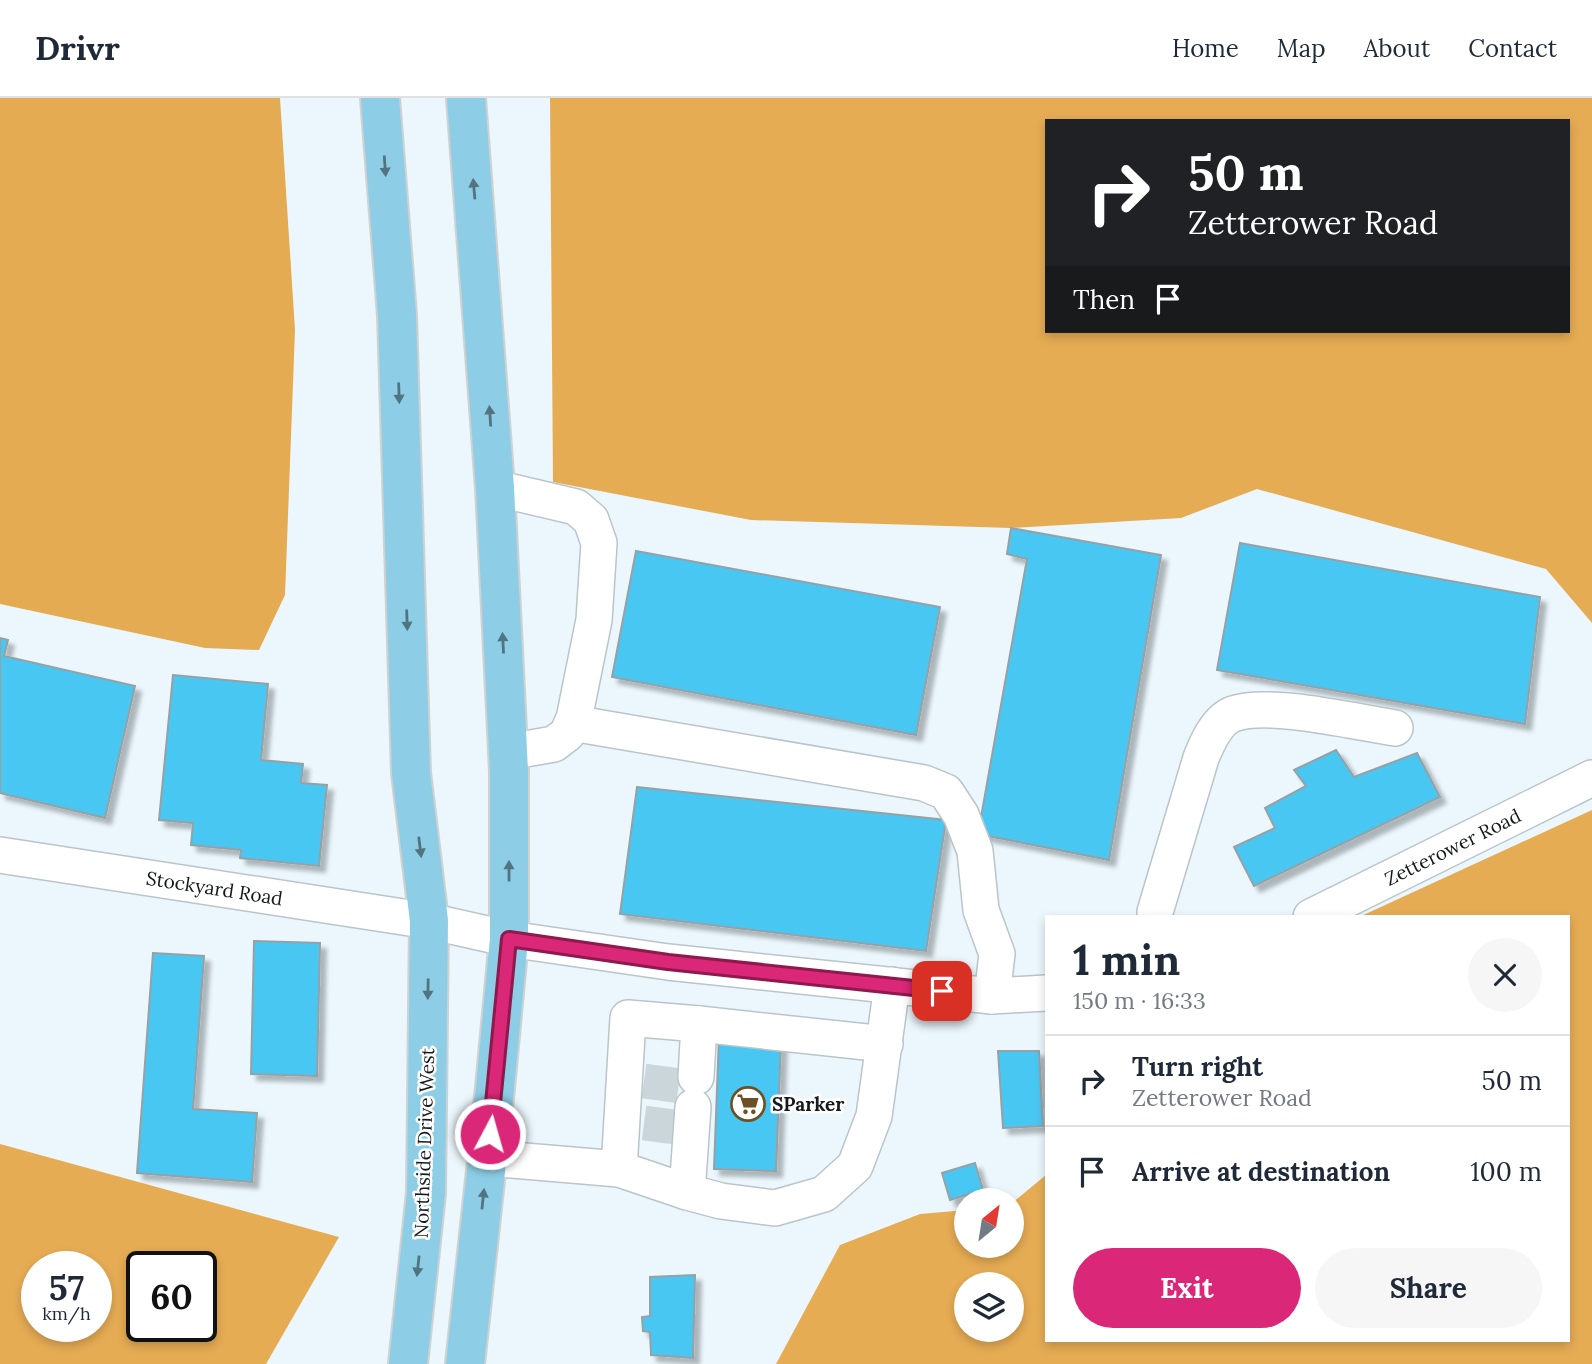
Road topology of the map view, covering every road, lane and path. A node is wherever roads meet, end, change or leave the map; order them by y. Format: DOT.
graph roads {
  1 [pos="380,98"];
  2 [pos="466,98"];
  3 [pos="495,488"];
  4 [pos="572,723"];
  5 [pos="1395,728"];
  6 [pos="508,752"];
  7 [pos="1592,778"];
  8 [pos="0,855"];
  9 [pos="1158,915"];
  10 [pos="1315,915"];
  11 [pos="429,921"];
  12 [pos="509,939"];
  13 [pos="668,962"];
  14 [pos="892,985"];
  15 [pos="1045,993"];
  16 [pos="992,996"];
  17 [pos="662,1020"];
  18 [pos="699,1024"];
  19 [pos="886,1044"];
  20 [pos="670,1114"];
  21 [pos="488,1158"];
  22 [pos="619,1169"];
  23 [pos="687,1192"];
  24 [pos="408,1364"];
  25 [pos="465,1364"];
  1 -- 11 [label="main road, Northside Drive West, one-way"];
  3 -- 2 [label="main road, one-way"];
  3 -- 4 [label="street"];
  6 -- 3 [label="main road, one-way"];
  4 -- 6 [label="street"];
  4 -- 16 [label="street"];
  5 -- 9 [label="street"];
  12 -- 6 [label="main road, one-way"];
  7 -- 10 [label="street, Zetterower Road"];
  8 -- 11 [label="street, Stockyard Road"];
  11 -- 12 [label="street"];
  11 -- 24 [label="main road, Northside Drive West, one-way"];
  12 -- 13 [label="street"];
  12 -- 21 [label="main road"];
  13 -- 14 [label="street"];
  13 -- 17 [label="street"];
  14 -- 16 [label="street"];
  14 -- 19 [label="street"];
  15 -- 16 [label="street"];
  17 -- 18 [label="street"];
  17 -- 20 [label="street"];
  18 -- 19 [label="street"];
  18 -- 20 [label="street"];
  19 -- 23 [label="street"];
  20 -- 22 [label="street"];
  20 -- 23 [label="street"];
  21 -- 22 [label="street"];
  25 -- 21 [label="main road, one-way"];
  22 -- 23 [label="street"];
}
